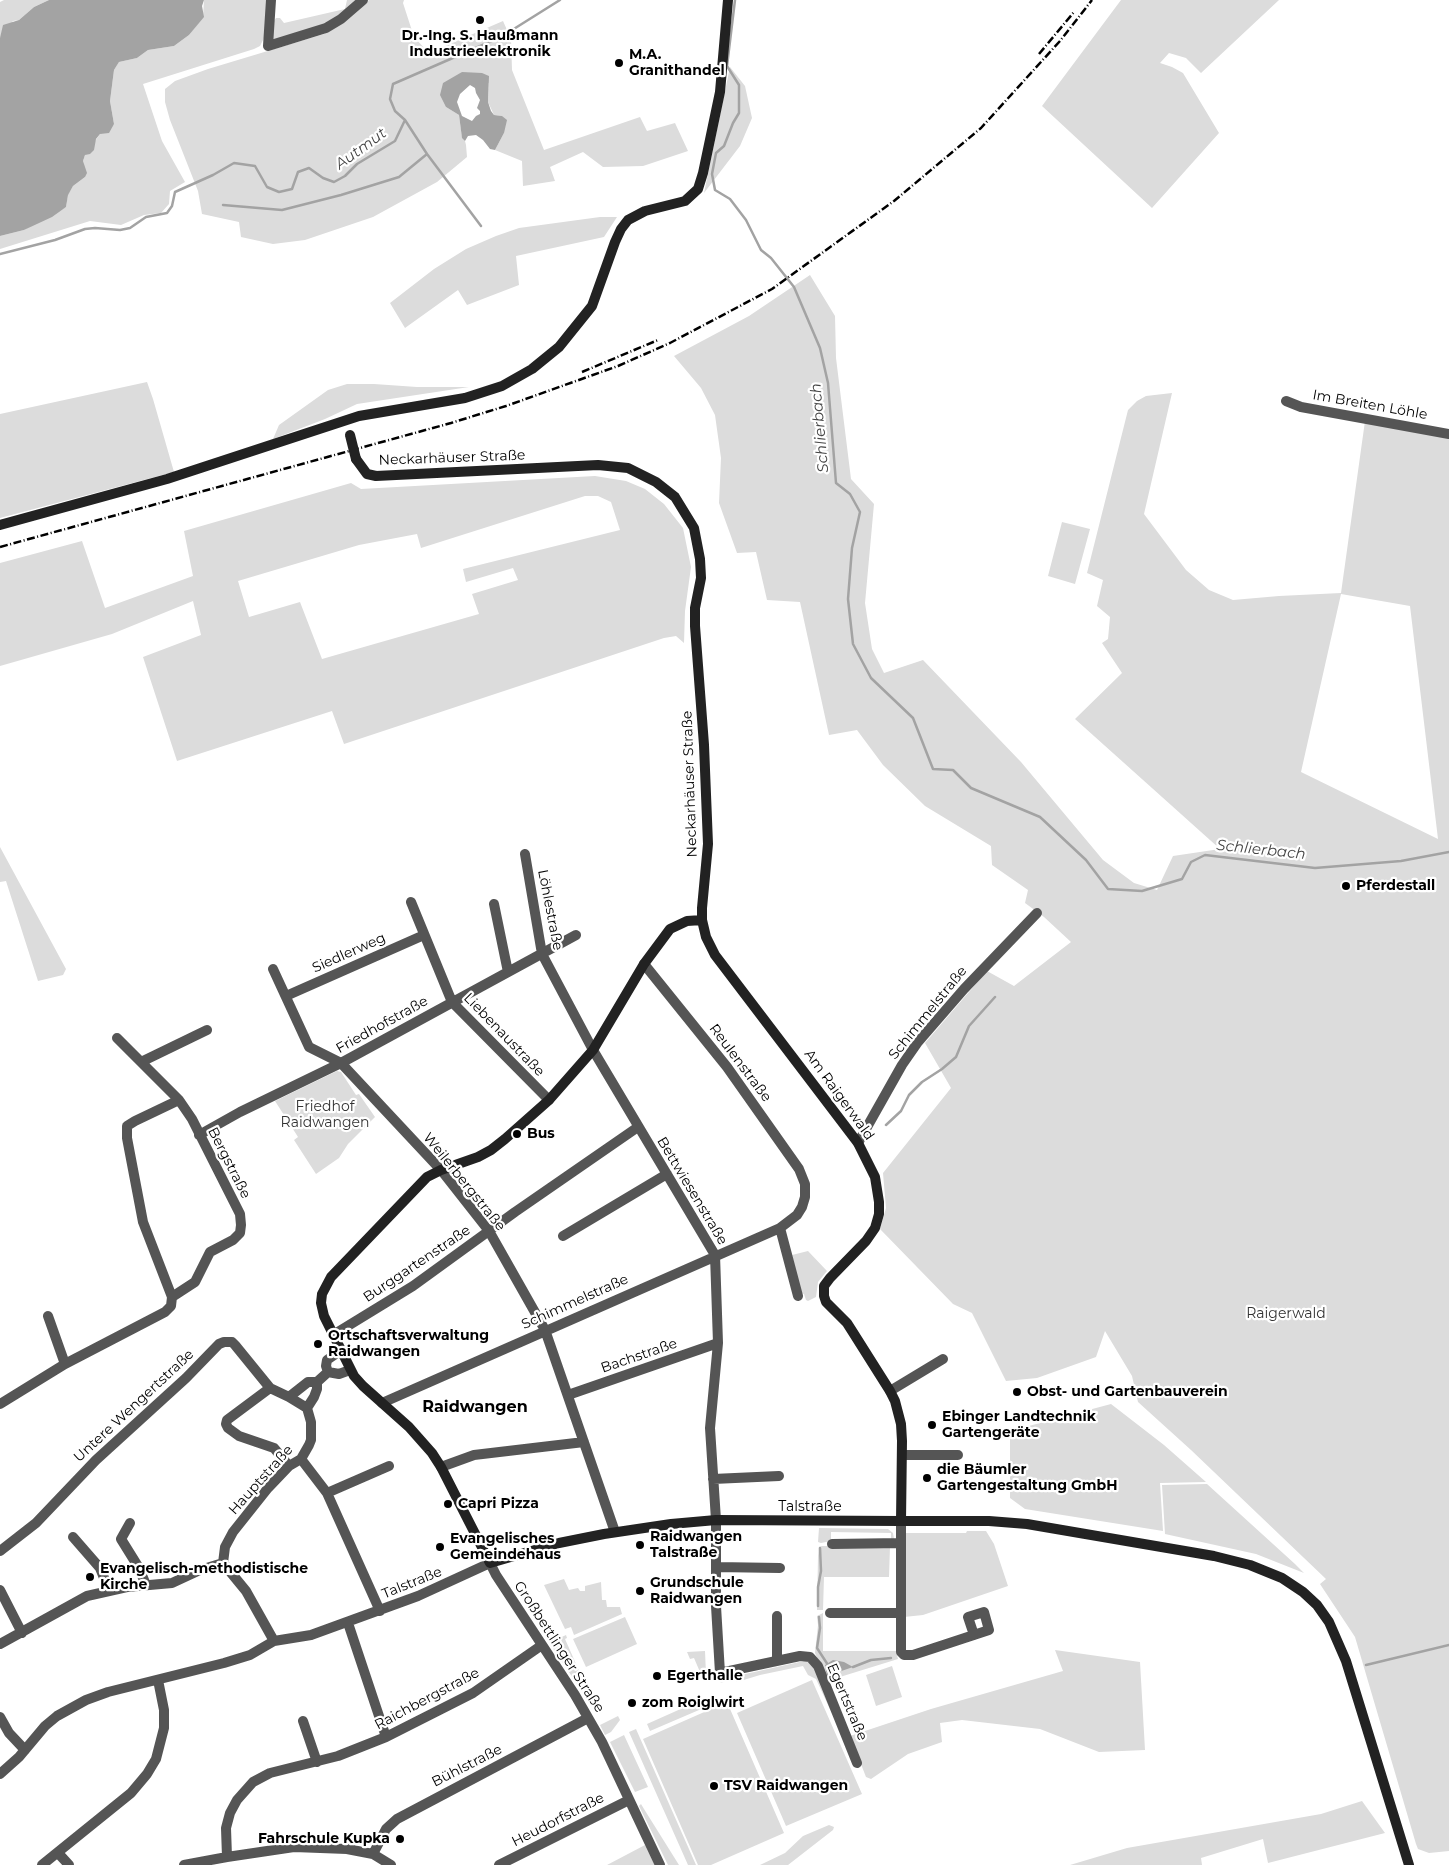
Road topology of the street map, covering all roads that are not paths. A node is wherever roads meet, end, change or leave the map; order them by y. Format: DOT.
graph roads {
  1 [pos="271,0"];
  2 [pos="363,0"];
  3 [pos="728,0"];
  4 [pos="1286,401"];
  5 [pos="348,420"];
  6 [pos="1449,434"];
  7 [pos="0,525"];
  8 [pos="525,854"];
  9 [pos="410,902"];
  10 [pos="494,904"];
  11 [pos="1037,913"];
  12 [pos="702,920"];
  13 [pos="424,935"];
  14 [pos="576,935"];
  15 [pos="542,954"];
  16 [pos="644,964"];
  17 [pos="273,969"];
  18 [pos="508,972"];
  19 [pos="286,996"];
  20 [pos="452,1002"];
  21 [pos="207,1030"];
  22 [pos="118,1038"];
  23 [pos="593,1050"];
  24 [pos="141,1062"];
  25 [pos="341,1063"];
  26 [pos="179,1100"];
  27 [pos="549,1100"];
  28 [pos="638,1127"];
  29 [pos="199,1135"];
  30 [pos="858,1143"];
  31 [pos="441,1170"];
  32 [pos="667,1174"];
  33 [pos="805,1184"];
  34 [pos="780,1228"];
  35 [pos="489,1231"];
  36 [pos="563,1236"];
  37 [pos="715,1255"];
  38 [pos="798,1296"];
  39 [pos="172,1297"];
  40 [pos="48,1316"];
  41 [pos="545,1330"];
  42 [pos="333,1334"];
  43 [pos="718,1343"];
  44 [pos="340,1350"];
  45 [pos="943,1359"];
  46 [pos="65,1364"];
  47 [pos="350,1370"];
  48 [pos="328,1372"];
  49 [pos="317,1382"];
  50 [pos="270,1388"];
  51 [pos="890,1391"];
  52 [pos="568,1395"];
  53 [pos="289,1397"];
  54 [pos="382,1403"];
  55 [pos="0,1404"];
  56 [pos="307,1408"];
  57 [pos="584,1442"];
  58 [pos="902,1455"];
  59 [pos="958,1455"];
  60 [pos="301,1459"];
  61 [pos="289,1466"];
  62 [pos="389,1466"];
  63 [pos="441,1467"];
  64 [pos="779,1476"];
  65 [pos="714,1479"];
  66 [pos="327,1493"];
  67 [pos="716,1520"];
  68 [pos="902,1521"];
  69 [pos="130,1522"];
  70 [pos="615,1532"];
  71 [pos="73,1537"];
  72 [pos="901,1543"];
  73 [pos="832,1544"];
  74 [pos="0,1551"];
  75 [pos="223,1563"];
  76 [pos="490,1563"];
  77 [pos="716,1567"];
  78 [pos="780,1568"];
  79 [pos="146,1585"];
  80 [pos="0,1590"];
  81 [pos="109,1590"];
  82 [pos="380,1611"];
  83 [pos="830,1613"];
  84 [pos="900,1613"];
  85 [pos="777,1616"];
  86 [pos="348,1622"];
  87 [pos="22,1633"];
  88 [pos="974,1634"];
  89 [pos="274,1641"];
  90 [pos="0,1644"];
  91 [pos="542,1645"];
  92 [pos="777,1660"];
  93 [pos="158,1680"];
  94 [pos="0,1717"];
  95 [pos="588,1718"];
  96 [pos="303,1721"];
  97 [pos="386,1736"];
  98 [pos="25,1750"];
  99 [pos="317,1762"];
  100 [pos="857,1763"];
  101 [pos="0,1774"];
  102 [pos="629,1800"];
  103 [pos="58,1854"];
  104 [pos="373,1854"];
  105 [pos="226,1857"];
  106 [pos="42,1865"];
  107 [pos="69,1865"];
  108 [pos="184,1865"];
  109 [pos="391,1865"];
  110 [pos="500,1865"];
  111 [pos="660,1865"];
  112 [pos="1409,1865"];
  1 -- 2 [label="street"];
  3 -- 5 [label="street"];
  4 -- 6 [label="street, Im Breiten Löhle"];
  5 -- 7 [label="street"];
  5 -- 12 [label="street, Neckarhäuser Straße, bridge"];
  8 -- 15 [label="street, Löhlestraße"];
  9 -- 13 [label="street, Liebenaustraße"];
  10 -- 18 [label="street"];
  11 -- 30 [label="street, Schimmelstraße"];
  12 -- 16 [label="street"];
  12 -- 30 [label="street, Am Raigerwald"];
  13 -- 19 [label="street, Siedlerweg"];
  13 -- 20 [label="street, Liebenaustraße"];
  14 -- 15 [label="street, Friedhofstraße"];
  15 -- 18 [label="street, Friedhofstraße"];
  15 -- 23 [label="street, Löhlestraße"];
  16 -- 23 [label="street"];
  16 -- 33 [label="street, Reulenstraße"];
  17 -- 19 [label="street, Weilerbergstraße"];
  18 -- 20 [label="street, Friedhofstraße"];
  19 -- 25 [label="street, Weilerbergstraße"];
  20 -- 25 [label="street, Friedhofstraße"];
  20 -- 27 [label="street, Liebenaustraße"];
  21 -- 24 [label="street"];
  22 -- 24 [label="street, Bergstraße"];
  23 -- 27 [label="street"];
  23 -- 28 [label="street, Bettwiesenstraße"];
  24 -- 26 [label="street, Bergstraße"];
  25 -- 29 [label="street, Friedhofstraße"];
  25 -- 31 [label="street, Weilerbergstraße"];
  26 -- 29 [label="street, Bergstraße"];
  26 -- 39 [label="street"];
  27 -- 31 [label="street"];
  28 -- 32 [label="street, Bettwiesenstraße"];
  28 -- 35 [label="street, Burggartenstraße"];
  29 -- 39 [label="street, Bergstraße"];
  30 -- 51 [label="street, Am Raigerwald"];
  31 -- 35 [label="street, Weilerbergstraße"];
  31 -- 42 [label="street"];
  32 -- 36 [label="street"];
  32 -- 37 [label="street, Bettwiesenstraße"];
  33 -- 34 [label="street, Schimmelstraße"];
  34 -- 37 [label="street, Schimmelstraße"];
  34 -- 38 [label="street"];
  35 -- 41 [label="street, Weilerbergstraße"];
  35 -- 42 [label="street, Burggartenstraße"];
  37 -- 41 [label="street, Schimmelstraße"];
  37 -- 43 [label="street, Bettwiesenstraße"];
  39 -- 46 [label="street"];
  40 -- 46 [label="street"];
  41 -- 52 [label="street, Weilerbergstraße"];
  41 -- 54 [label="street, Schimmelstraße"];
  42 -- 44 [label="street, Großbettlinger Straße"];
  43 -- 52 [label="street, Bachstraße"];
  43 -- 65 [label="street, Bettwiesenstraße"];
  44 -- 47 [label="street, Großbettlinger Straße"];
  44 -- 48 [label="street"];
  45 -- 51 [label="street"];
  46 -- 55 [label="street"];
  47 -- 48 [label="street"];
  47 -- 54 [label="street, Großbettlinger Straße"];
  48 -- 49 [label="street"];
  49 -- 53 [label="street"];
  49 -- 56 [label="street"];
  50 -- 53 [label="street, Untere Wengertstraße"];
  50 -- 61 [label="street"];
  50 -- 74 [label="street, Untere Wengertstraße"];
  51 -- 58 [label="street, Am Raigerwald"];
  52 -- 57 [label="street, Weilerbergstraße"];
  53 -- 56 [label="street, Untere Wengertstraße"];
  54 -- 63 [label="street, Großbettlinger Straße"];
  56 -- 60 [label="street, Hauptstraße"];
  57 -- 63 [label="street"];
  57 -- 70 [label="street, Weilerbergstraße"];
  58 -- 59 [label="street"];
  58 -- 68 [label="street, Am Raigerwald"];
  60 -- 61 [label="street, Hauptstraße"];
  60 -- 66 [label="street"];
  61 -- 75 [label="street, Hauptstraße"];
  62 -- 66 [label="street"];
  63 -- 76 [label="street, Großbettlinger Straße"];
  64 -- 65 [label="street"];
  65 -- 67 [label="street, Bettwiesenstraße"];
  66 -- 82 [label="street"];
  67 -- 68 [label="street, Talstraße"];
  67 -- 70 [label="street, Talstraße"];
  67 -- 77 [label="street, Egertstraße"];
  68 -- 72 [label="street"];
  68 -- 112 [label="street, Talstraße"];
  69 -- 79 [label="street"];
  70 -- 76 [label="street, Talstraße"];
  71 -- 81 [label="street"];
  72 -- 73 [label="street"];
  72 -- 84 [label="street"];
  75 -- 79 [label="street"];
  75 -- 89 [label="street"];
  76 -- 82 [label="street, Talstraße"];
  76 -- 91 [label="street, Großbettlinger Straße"];
  77 -- 78 [label="street"];
  77 -- 92 [label="street, Egertstraße"];
  79 -- 81 [label="street"];
  80 -- 87 [label="street"];
  81 -- 87 [label="street"];
  82 -- 86 [label="street, Talstraße"];
  83 -- 84 [label="street"];
  84 -- 88 [label="street"];
  85 -- 92 [label="street"];
  86 -- 89 [label="street, Talstraße"];
  86 -- 97 [label="street"];
  87 -- 90 [label="street"];
  89 -- 93 [label="street, Talstraße"];
  91 -- 95 [label="street, Großbettlinger Straße"];
  91 -- 97 [label="street, Raichbergstraße"];
  92 -- 100 [label="street, Egertstraße"];
  93 -- 98 [label="street, Talstraße"];
  93 -- 103 [label="street"];
  94 -- 98 [label="street"];
  95 -- 102 [label="street, Großbettlinger Straße"];
  95 -- 104 [label="street, Bühlstraße"];
  96 -- 99 [label="street"];
  97 -- 99 [label="street, Raichbergstraße"];
  98 -- 101 [label="street, Talstraße"];
  99 -- 105 [label="street, Raichbergstraße"];
  102 -- 110 [label="street, Heudorfstraße"];
  102 -- 111 [label="street, Großbettlinger Straße"];
  103 -- 106 [label="street"];
  103 -- 107 [label="street"];
  104 -- 105 [label="street"];
  104 -- 109 [label="street"];
  105 -- 108 [label="street"];
}
